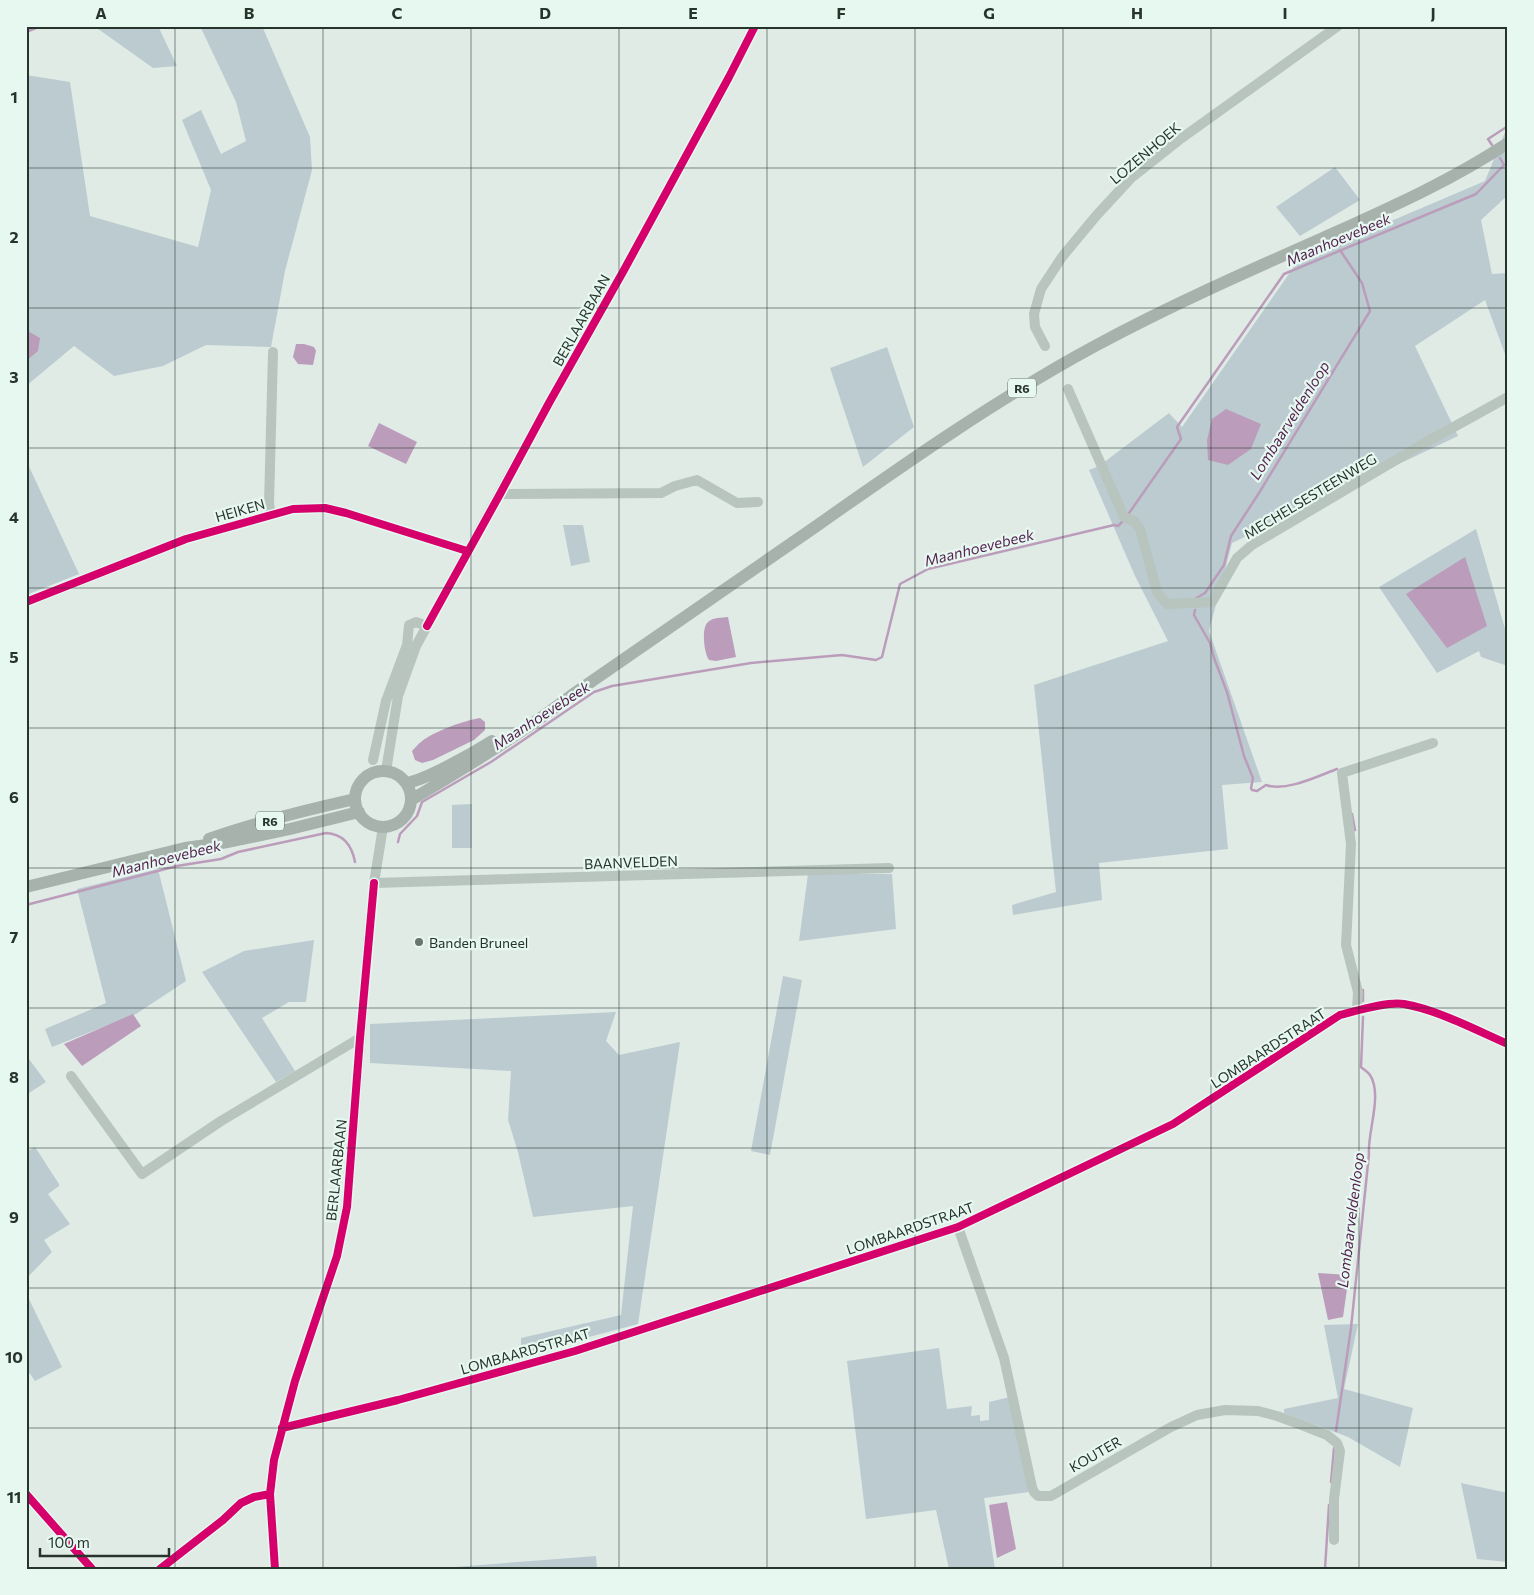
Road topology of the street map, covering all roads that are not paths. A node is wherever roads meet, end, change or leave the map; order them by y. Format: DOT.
graph roads {
  1 [pos="755,26"];
  2 [pos="1338,26"];
  3 [pos="1508,143"];
  4 [pos="1044,346"];
  5 [pos="273,352"];
  6 [pos="1068,389"];
  7 [pos="1508,397"];
  8 [pos="500,494"];
  9 [pos="758,502"];
  10 [pos="271,514"];
  11 [pos="467,551"];
  12 [pos="26,602"];
  13 [pos="427,626"];
  14 [pos="572,695"];
  15 [pos="1433,744"];
  16 [pos="373,760"];
  17 [pos="386,771"];
  18 [pos="406,782"];
  19 [pos="356,799"];
  20 [pos="411,800"];
  21 [pos="359,812"];
  22 [pos="383,827"];
  23 [pos="185,848"];
  24 [pos="889,868"];
  25 [pos="374,883"];
  26 [pos="26,887"];
  27 [pos="1357,1010"];
  28 [pos="360,1038"];
  29 [pos="1508,1044"];
  30 [pos="71,1076"];
  31 [pos="958,1227"];
  32 [pos="282,1428"];
  33 [pos="26,1494"];
  34 [pos="270,1494"];
  35 [pos="1334,1540"];
  36 [pos="92,1569"];
  37 [pos="160,1569"];
  38 [pos="275,1569"];
  1 -- 8 [label="street, BERLAARBAAN"];
  2 -- 4 [label="street, LOZENHOEK"];
  3 -- 14 [label="main road, R6"];
  5 -- 10 [label="street, HEIKEN"];
  6 -- 7 [label="street, MECHELSESTEENWEG"];
  8 -- 9 [label="street"];
  8 -- 11 [label="street, BERLAARBAAN"];
  10 -- 11 [label="street, HEIKEN"];
  10 -- 12 [label="street, HEIKEN"];
  11 -- 13 [label="street, BERLAARBAAN"];
  13 -- 16 [label="street"];
  13 -- 17 [label="street, BERLAARBAAN"];
  14 -- 18 [label="main road, R6"];
  14 -- 20 [label="main road, R6"];
  15 -- 27 [label="street"];
  17 -- 18 [label="main road"];
  17 -- 19 [label="main road"];
  18 -- 20 [label="main road"];
  19 -- 21 [label="main road"];
  19 -- 23 [label="main road, R6"];
  20 -- 22 [label="main road"];
  21 -- 22 [label="main road"];
  21 -- 23 [label="main road, R6"];
  22 -- 25 [label="street, BERLAARBAAN"];
  23 -- 26 [label="main road, R6"];
  24 -- 25 [label="street, BAANVELDEN"];
  25 -- 28 [label="street, BERLAARBAAN"];
  27 -- 29 [label="street, LOMBAARDSTRAAT"];
  27 -- 31 [label="street, LOMBAARDSTRAAT"];
  28 -- 30 [label="street"];
  28 -- 32 [label="street, BERLAARBAAN"];
  31 -- 32 [label="street, LOMBAARDSTRAAT"];
  31 -- 35 [label="street, KOUTER"];
  32 -- 34 [label="street, BERLAARBAAN"];
  33 -- 36 [label="street"];
  34 -- 37 [label="street"];
  34 -- 38 [label="street, BERLAARBAAN"];
}
